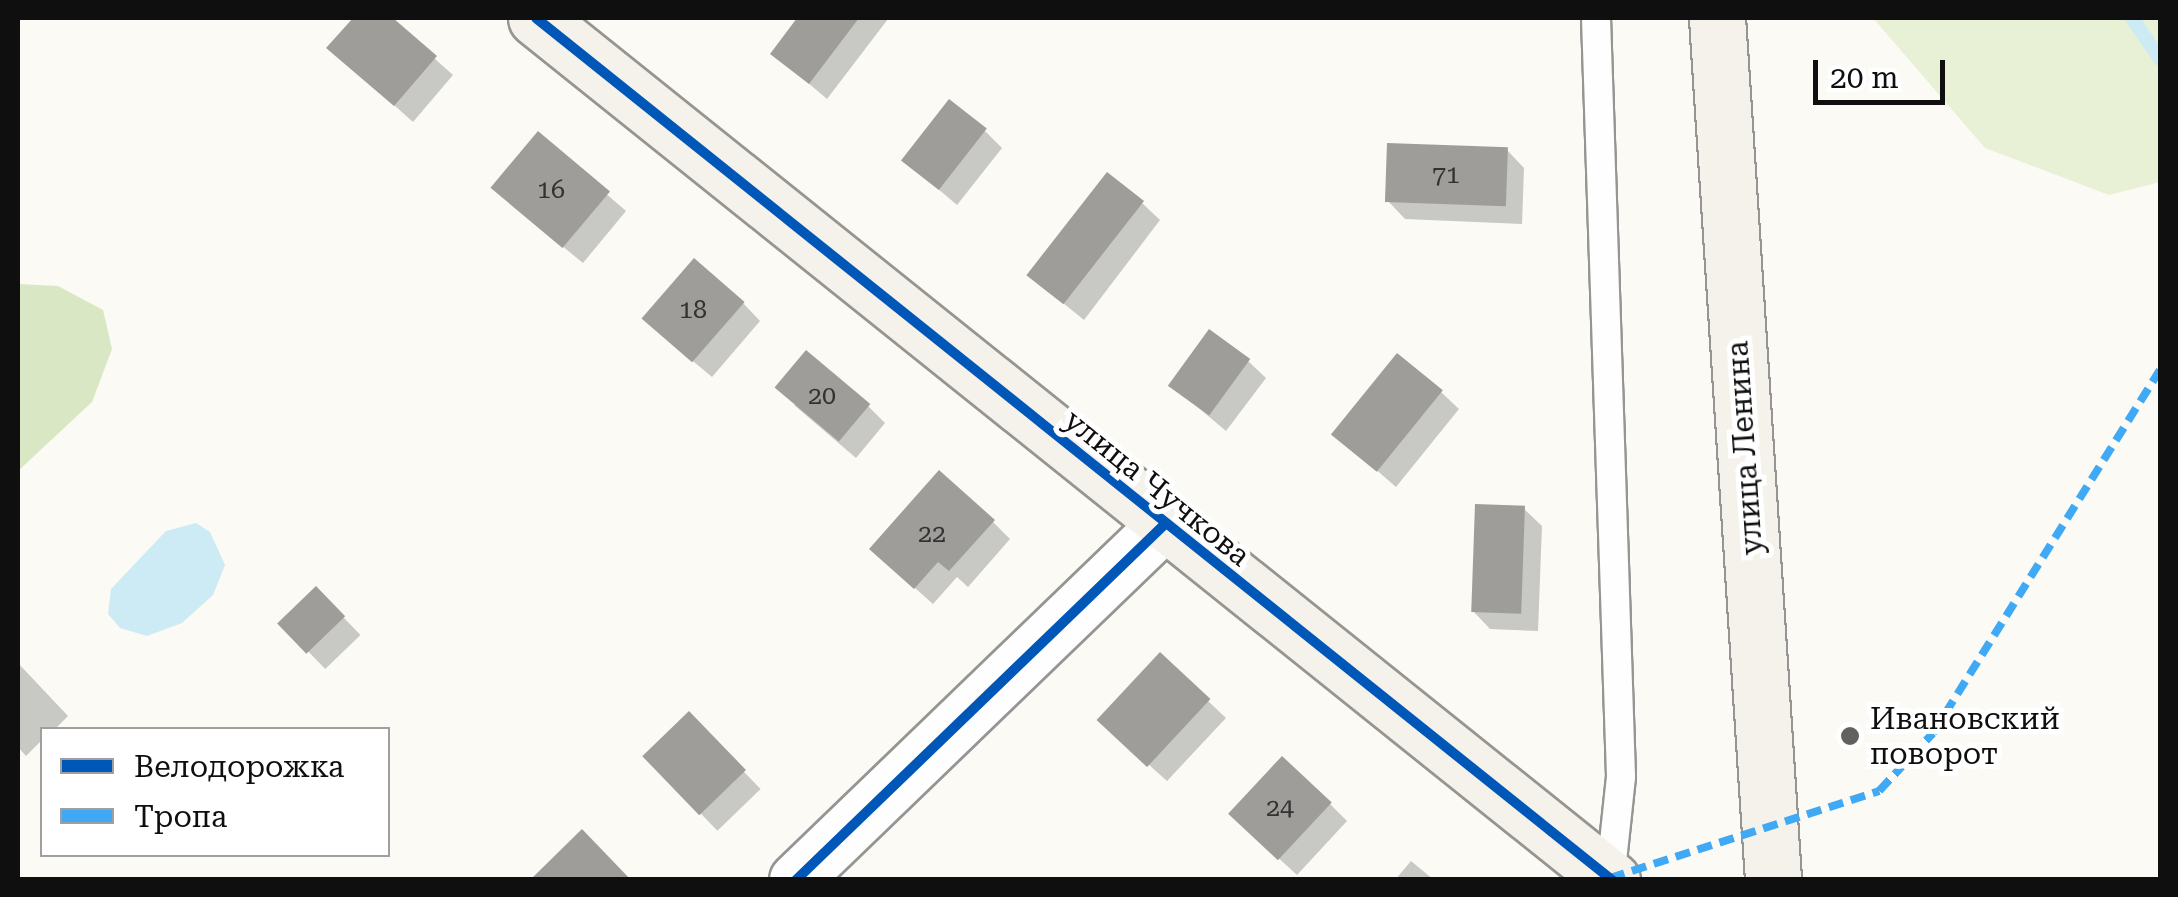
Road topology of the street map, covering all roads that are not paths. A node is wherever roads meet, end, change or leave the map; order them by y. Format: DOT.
graph roads {
  1 [pos="536,18"];
  2 [pos="1596,18"];
  3 [pos="1717,18"];
  4 [pos="1162,526"];
  5 [pos="1611,879"];
  6 [pos="796,880"];
  7 [pos="1773,880"];
  1 -- 4 [label="street, улица Чучкова"];
  2 -- 5 [label="lane"];
  3 -- 7 [label="street, улица Ленина"];
  4 -- 5 [label="street, улица Чучкова"];
  4 -- 6 [label="street"];
}
